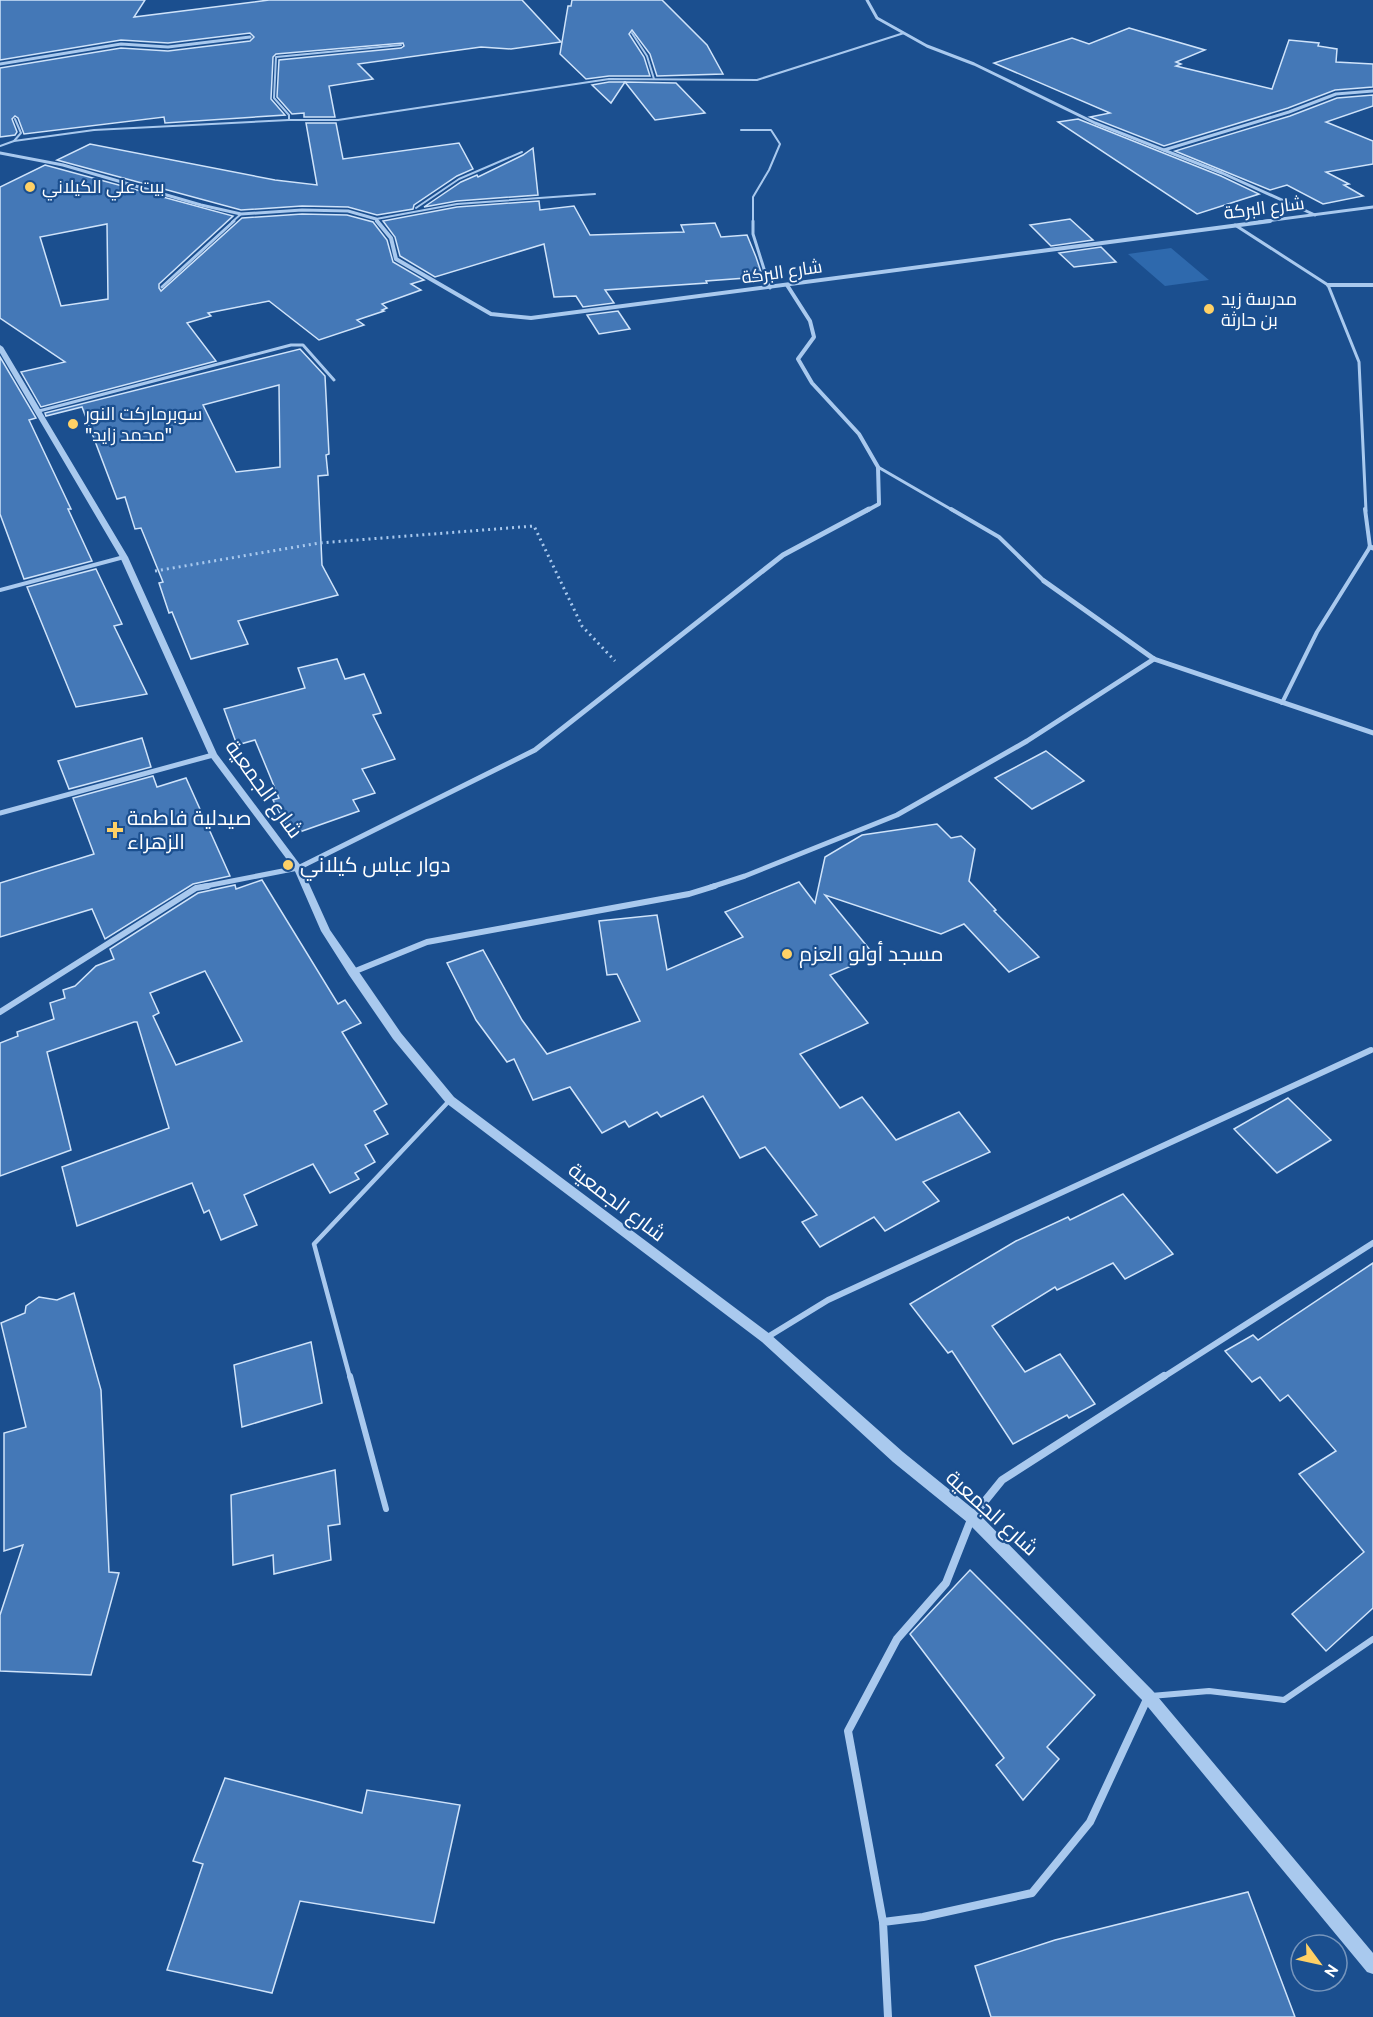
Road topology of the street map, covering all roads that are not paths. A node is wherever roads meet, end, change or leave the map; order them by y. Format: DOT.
graph roads {
  1 [pos="867,0"];
  2 [pos="632,33"];
  3 [pos="904,33"];
  4 [pos="250,37"];
  5 [pos="401,45"];
  6 [pos="0,64"];
  7 [pos="654,79"];
  8 [pos="1373,91"];
  9 [pos="15,119"];
  10 [pos="289,120"];
  11 [pos="741,130"];
  12 [pos="14,141"];
  13 [pos="0,146"];
  14 [pos="1164,150"];
  15 [pos="522,152"];
  16 [pos="0,153"];
  17 [pos="595,194"];
  18 [pos="1373,207"];
  19 [pos="414,209"];
  20 [pos="241,214"];
  21 [pos="1316,215"];
  22 [pos="376,219"];
  23 [pos="1235,225"];
  24 [pos="787,285"];
  25 [pos="1328,285"];
  26 [pos="1373,285"];
  27 [pos="162,287"];
  28 [pos="770,288"];
  29 [pos="0,346"];
  30 [pos="334,380"];
  31 [pos="39,411"];
  32 [pos="878,467"];
  33 [pos="1371,548"];
  34 [pos="124,557"];
  35 [pos="1044,581"];
  36 [pos="0,590"];
  37 [pos="1154,659"];
  38 [pos="1282,703"];
  39 [pos="1373,733"];
  40 [pos="213,755"];
  41 [pos="0,813"];
  42 [pos="298,868"];
  43 [pos="352,972"];
  44 [pos="0,1012"];
  45 [pos="1371,1050"];
  46 [pos="450,1100"];
  47 [pos="1373,1244"];
  48 [pos="766,1338"];
  49 [pos="386,1509"];
  50 [pos="972,1517"];
  51 [pos="1373,1639"];
  52 [pos="1148,1696"];
  53 [pos="883,1922"];
  54 [pos="1373,1966"];
  55 [pos="888,2017"];
  1 -- 3 [label="street"];
  2 -- 7 [label="lane"];
  3 -- 7 [label="lane"];
  3 -- 14 [label="street"];
  4 -- 6 [label="street"];
  5 -- 10 [label="lane"];
  7 -- 10 [label="lane"];
  8 -- 14 [label="street"];
  9 -- 12 [label="lane"];
  10 -- 12 [label="lane"];
  11 -- 28 [label="lane"];
  12 -- 13 [label="lane"];
  14 -- 21 [label="street"];
  15 -- 19 [label="lane"];
  16 -- 20 [label="street"];
  17 -- 19 [label="lane"];
  18 -- 21 [label="street, شارع البركة"];
  19 -- 22 [label="lane"];
  20 -- 22 [label="street"];
  20 -- 27 [label="lane"];
  21 -- 23 [label="street, شارع البركة"];
  22 -- 28 [label="street, شارع البركة"];
  23 -- 24 [label="street, شارع البركة"];
  23 -- 25 [label="lane"];
  24 -- 28 [label="street, شارع البركة"];
  24 -- 32 [label="street"];
  25 -- 26 [label="street"];
  25 -- 33 [label="lane"];
  29 -- 31 [label="street, شارع الجمعية"];
  30 -- 31 [label="lane"];
  31 -- 34 [label="street, شارع الجمعية"];
  32 -- 35 [label="lane"];
  32 -- 42 [label="street"];
  33 -- 38 [label="lane"];
  34 -- 36 [label="lane"];
  34 -- 40 [label="street, شارع الجمعية"];
  35 -- 37 [label="street"];
  37 -- 38 [label="street"];
  37 -- 43 [label="street"];
  38 -- 39 [label="street"];
  40 -- 41 [label="street"];
  40 -- 42 [label="street, شارع الجمعية"];
  42 -- 43 [label="street, شارع الجمعية"];
  42 -- 44 [label="street"];
  43 -- 46 [label="street, شارع الجمعية"];
  45 -- 48 [label="street"];
  46 -- 48 [label="street, شارع الجمعية"];
  46 -- 49 [label="lane"];
  47 -- 50 [label="street"];
  48 -- 50 [label="street, شارع الجمعية"];
  50 -- 52 [label="street, شارع الجمعية"];
  50 -- 53 [label="street"];
  51 -- 52 [label="lane"];
  52 -- 53 [label="street"];
  52 -- 54 [label="street, شارع الجمعية"];
  53 -- 55 [label="street"];
}
